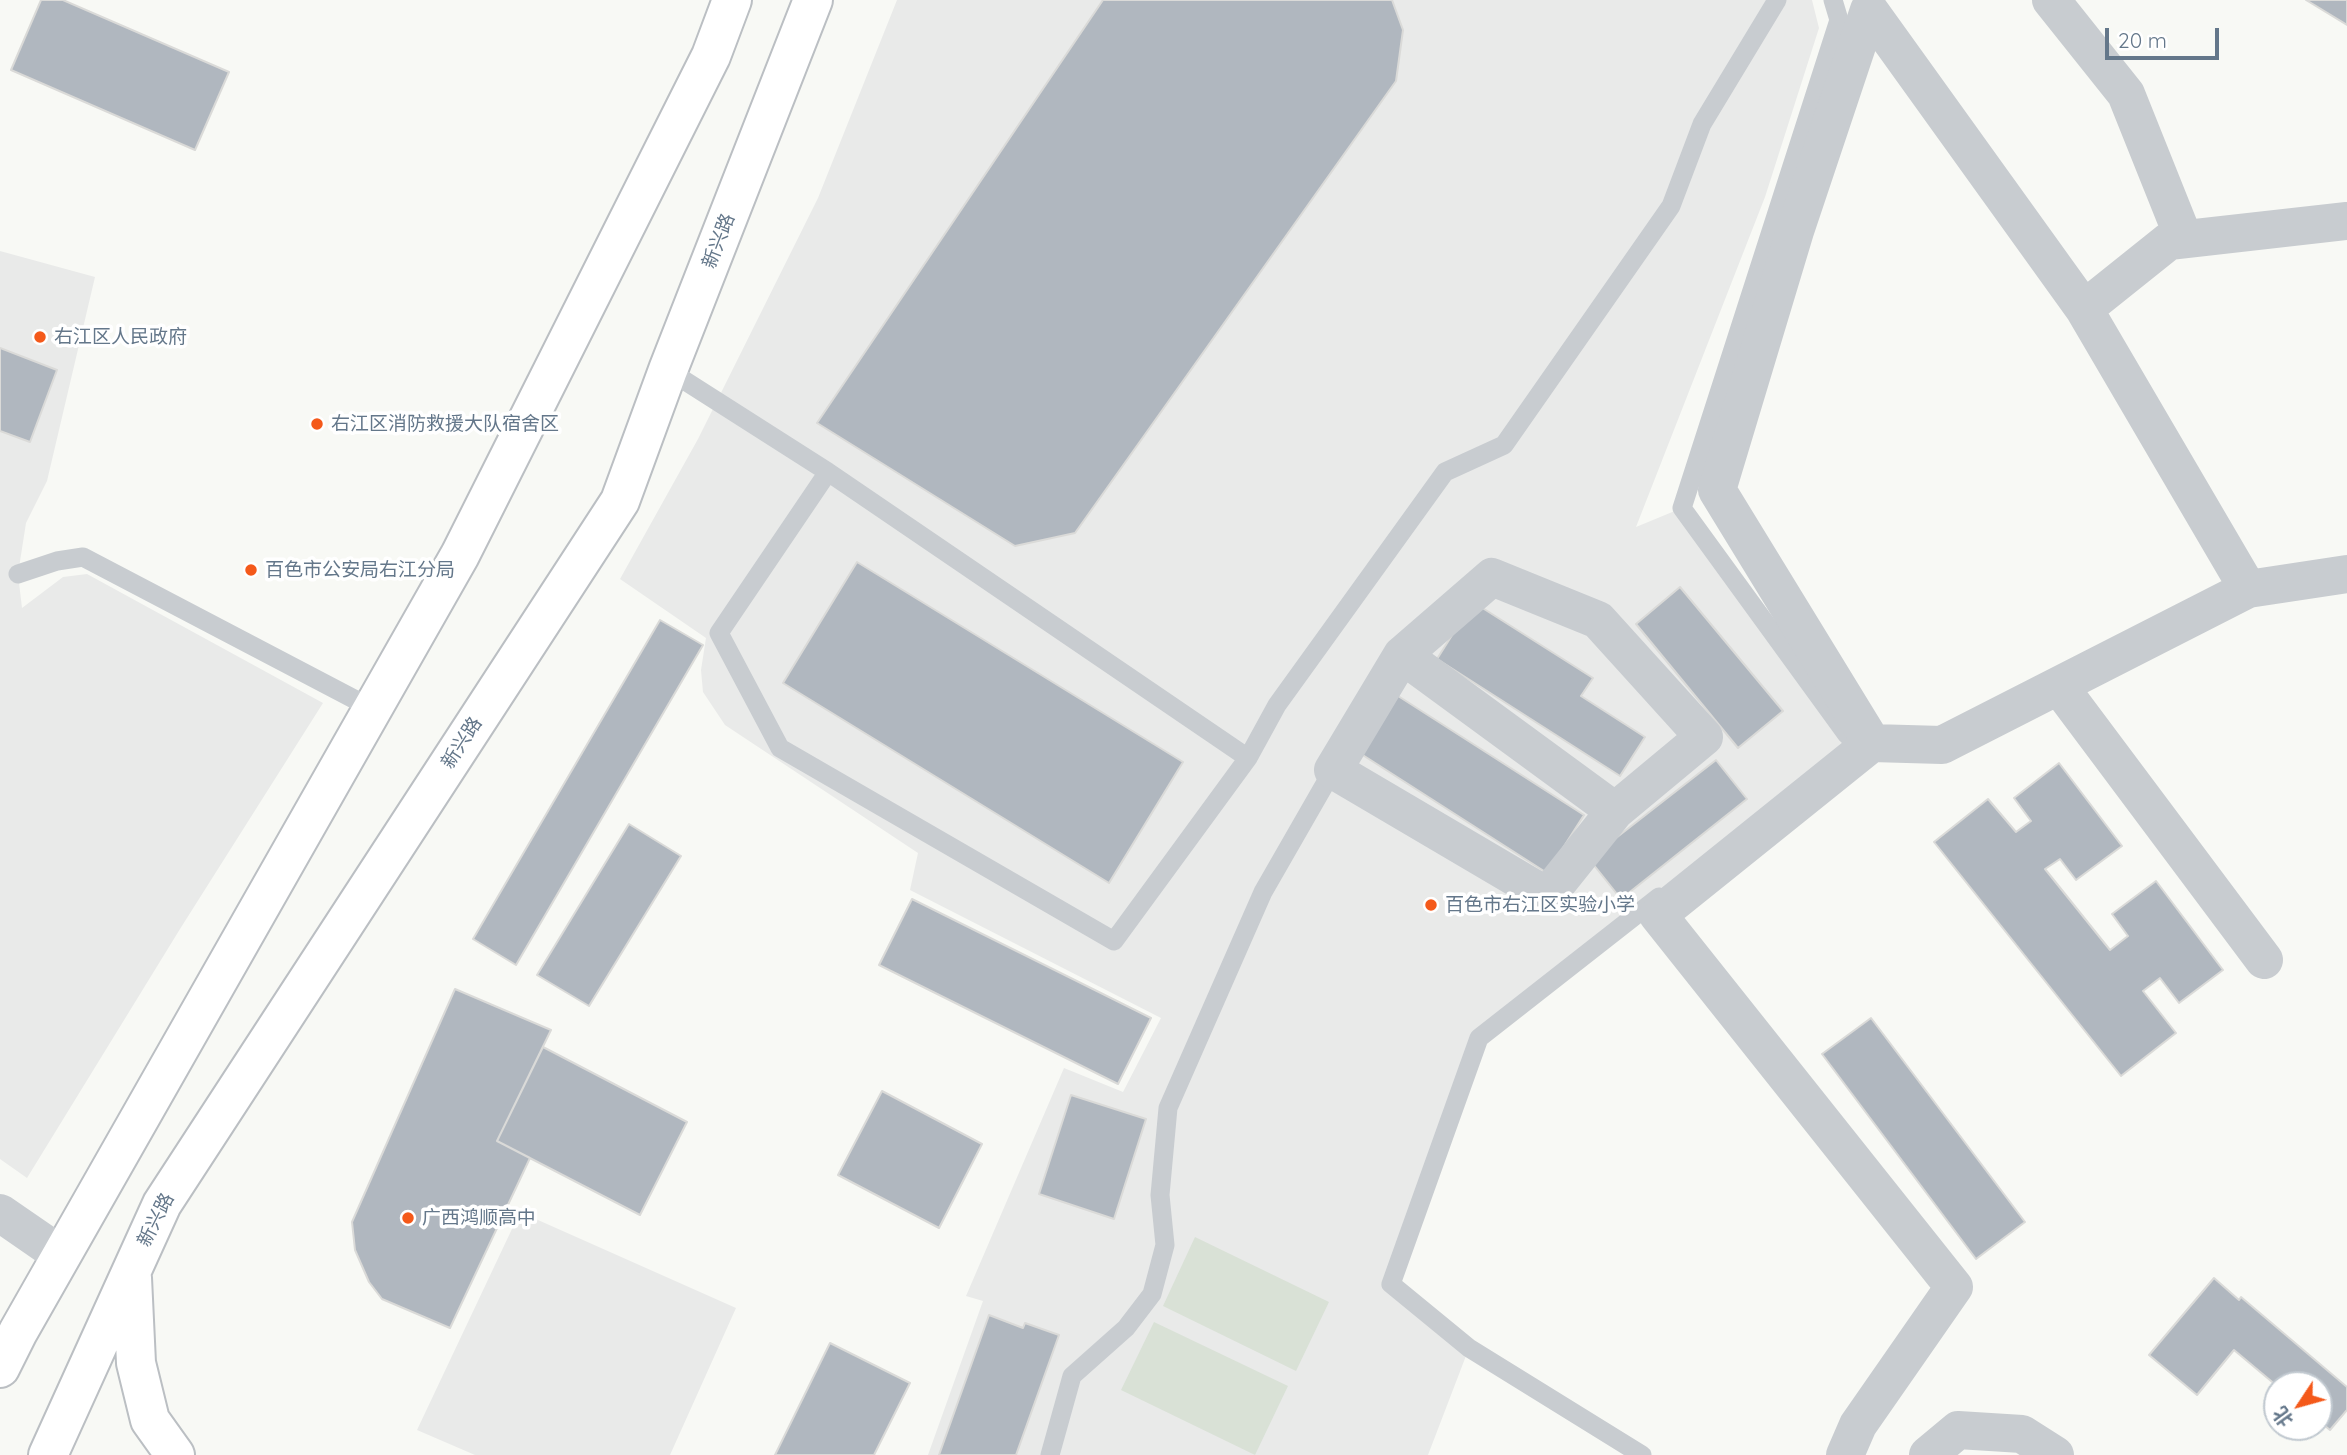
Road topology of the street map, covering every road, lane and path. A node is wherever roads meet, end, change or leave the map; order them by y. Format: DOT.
graph roads {
  1 [pos="732,0"];
  2 [pos="813,0"];
  3 [pos="1777,0"];
  4 [pos="1833,0"];
  5 [pos="2051,0"];
  6 [pos="2347,221"];
  7 [pos="2184,239"];
  8 [pos="2084,309"];
  9 [pos="668,370"];
  10 [pos="828,472"];
  11 [pos="18,574"];
  12 [pos="2347,574"];
  13 [pos="2248,589"];
  14 [pos="1402,655"];
  15 [pos="2059,686"];
  16 [pos="373,709"];
  17 [pos="1872,743"];
  18 [pos="1248,758"];
  19 [pos="1333,770"];
  20 [pos="1615,811"];
  21 [pos="2264,960"];
  22 [pos="0,1213"];
  23 [pos="55,1266"];
  24 [pos="132,1270"];
  25 [pos="0,1308"];
  26 [pos="0,1368"];
  27 [pos="48,1455"];
  28 [pos="175,1455"];
  29 [pos="1050,1455"];
  30 [pos="1642,1455"];
  31 [pos="1845,1455"];
  32 [pos="1927,1455"];
  33 [pos="2055,1455"];
  1 -- 16 [label="main road"];
  2 -- 9 [label="main road, 新兴路"];
  3 -- 18 [label="lane"];
  4 -- 30 [label="lane"];
  5 -- 7 [label="street"];
  6 -- 7 [label="street"];
  7 -- 8 [label="street"];
  8 -- 13 [label="street"];
  8 -- 17 [label="street"];
  9 -- 10 [label="lane"];
  9 -- 24 [label="main road, 新兴路"];
  10 -- 18 [label="lane"];
  10 -- 18 [label="lane"];
  11 -- 16 [label="lane"];
  12 -- 13 [label="street"];
  13 -- 15 [label="street"];
  14 -- 19 [label="street"];
  14 -- 20 [label="street"];
  14 -- 20 [label="street"];
  15 -- 17 [label="street"];
  15 -- 21 [label="street"];
  16 -- 23 [label="main road"];
  17 -- 31 [label="street"];
  19 -- 20 [label="street"];
  19 -- 29 [label="lane"];
  22 -- 23 [label="street"];
  23 -- 25 [label="main road"];
  23 -- 26 [label="main road"];
  24 -- 27 [label="main road, 新兴路"];
  24 -- 28 [label="main road"];
  32 -- 33 [label="street"];
}
